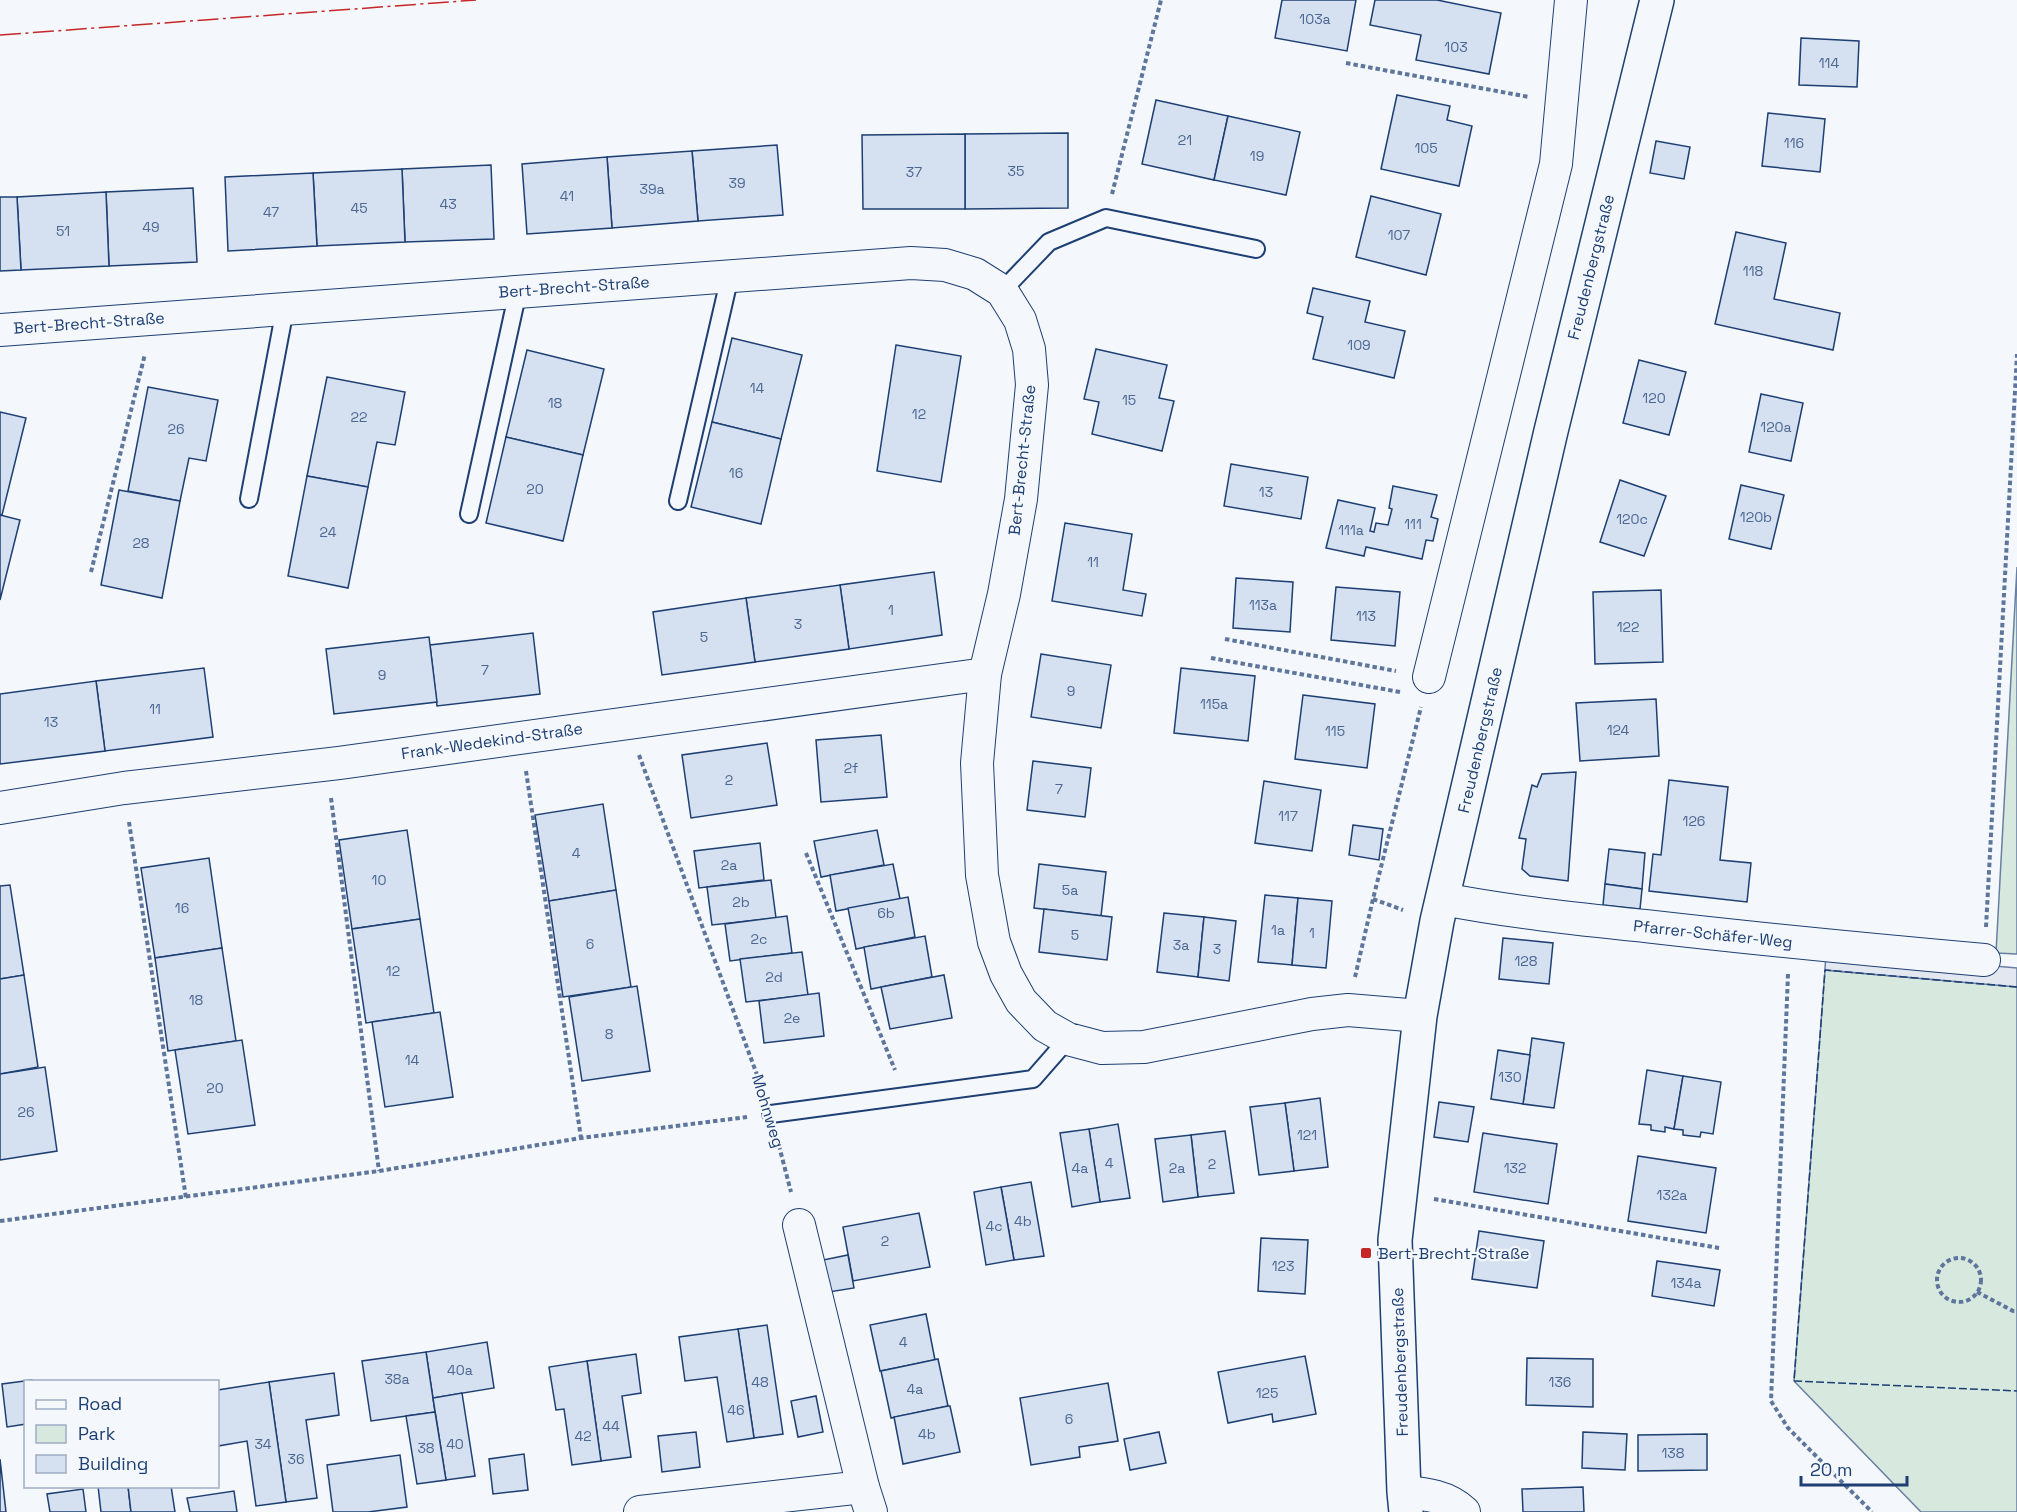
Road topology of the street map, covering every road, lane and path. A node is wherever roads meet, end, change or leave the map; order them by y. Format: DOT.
graph roads {
  1 [pos="1161,0"];
  2 [pos="1571,0"];
  3 [pos="1657,0"];
  4 [pos="1346,63"];
  5 [pos="1563,104"];
  6 [pos="1106,218"];
  7 [pos="1256,249"];
  8 [pos="730,276"];
  9 [pos="518,291"];
  10 [pos="1002,291"];
  11 [pos="285,309"];
  12 [pos="154,318"];
  13 [pos="0,330"];
  14 [pos="2017,354"];
  15 [pos="2017,476"];
  16 [pos="2011,477"];
  17 [pos="249,499"];
  18 [pos="678,501"];
  19 [pos="469,514"];
  20 [pos="91,572"];
  21 [pos="1225,639"];
  22 [pos="1211,658"];
  23 [pos="985,674"];
  24 [pos="1427,687"];
  25 [pos="627,722"];
  26 [pos="521,738"];
  27 [pos="327,765"];
  28 [pos="124,788"];
  29 [pos="0,808"];
  30 [pos="806,853"];
  31 [pos="1443,899"];
  32 [pos="1789,943"];
  33 [pos="1984,960"];
  34 [pos="1348,1010"];
  35 [pos="1420,1016"];
  36 [pos="1068,1039"];
  37 [pos="906,1096"];
  38 [pos="771,1114"];
  39 [pos="581,1138"];
  40 [pos="380,1171"];
  41 [pos="1401,1194"];
  42 [pos="186,1198"];
  43 [pos="0,1221"];
  44 [pos="799,1225"];
  45 [pos="1719,1248"];
  46 [pos="1977,1292"];
  47 [pos="2017,1311"];
  48 [pos="867,1499"];
  49 [pos="1405,1502"];
  50 [pos="639,1512"];
  51 [pos="1464,1512"];
  52 [pos="1872,1512"];
  1 -- 6 [label="path"];
  2 -- 5 [label="street"];
  3 -- 31 [label="street, Freudenbergstraße"];
  4 -- 5 [label="path"];
  5 -- 24 [label="street"];
  6 -- 7 [label="lane"];
  6 -- 10 [label="lane"];
  8 -- 9 [label="street, Bert-Brecht-Straße"];
  8 -- 10 [label="street, Bert-Brecht-Straße"];
  8 -- 18 [label="lane"];
  9 -- 11 [label="street, Bert-Brecht-Straße"];
  9 -- 19 [label="lane"];
  10 -- 23 [label="street, Bert-Brecht-Straße"];
  11 -- 12 [label="street, Bert-Brecht-Straße"];
  11 -- 17 [label="lane"];
  12 -- 13 [label="street, Bert-Brecht-Straße"];
  12 -- 20 [label="path"];
  14 -- 16 [label="path"];
  15 -- 16 [label="path"];
  16 -- 33 [label="path"];
  21 -- 24 [label="path"];
  22 -- 24 [label="path"];
  23 -- 25 [label="street, Frank-Wedekind-Straße"];
  23 -- 36 [label="street, Bert-Brecht-Straße"];
  24 -- 34 [label="path"];
  25 -- 26 [label="street, Frank-Wedekind-Straße"];
  25 -- 38 [label="path, Mohnweg"];
  26 -- 27 [label="street, Frank-Wedekind-Straße"];
  26 -- 39 [label="path"];
  27 -- 28 [label="street, Frank-Wedekind-Straße"];
  27 -- 40 [label="path"];
  28 -- 29 [label="street, Frank-Wedekind-Straße"];
  28 -- 42 [label="path"];
  30 -- 37 [label="path"];
  31 -- 32 [label="street, Pfarrer-Schäfer-Weg"];
  31 -- 35 [label="street, Freudenbergstraße"];
  32 -- 33 [label="street, Pfarrer-Schäfer-Weg"];
  32 -- 52 [label="path"];
  34 -- 35 [label="street, Bert-Brecht-Straße"];
  34 -- 36 [label="street, Bert-Brecht-Straße"];
  35 -- 41 [label="street, Freudenbergstraße"];
  36 -- 37 [label="lane"];
  37 -- 38 [label="lane"];
  38 -- 39 [label="path"];
  38 -- 44 [label="path, Mohnweg"];
  39 -- 40 [label="path"];
  40 -- 42 [label="path"];
  41 -- 45 [label="path"];
  41 -- 49 [label="street, Freudenbergstraße"];
  42 -- 43 [label="path"];
  44 -- 48 [label="street"];
  46 -- 46 [label="path"];
  46 -- 47 [label="path"];
  48 -- 50 [label="street"];
  49 -- 51 [label="street, Freudenbergstraße"];
}
